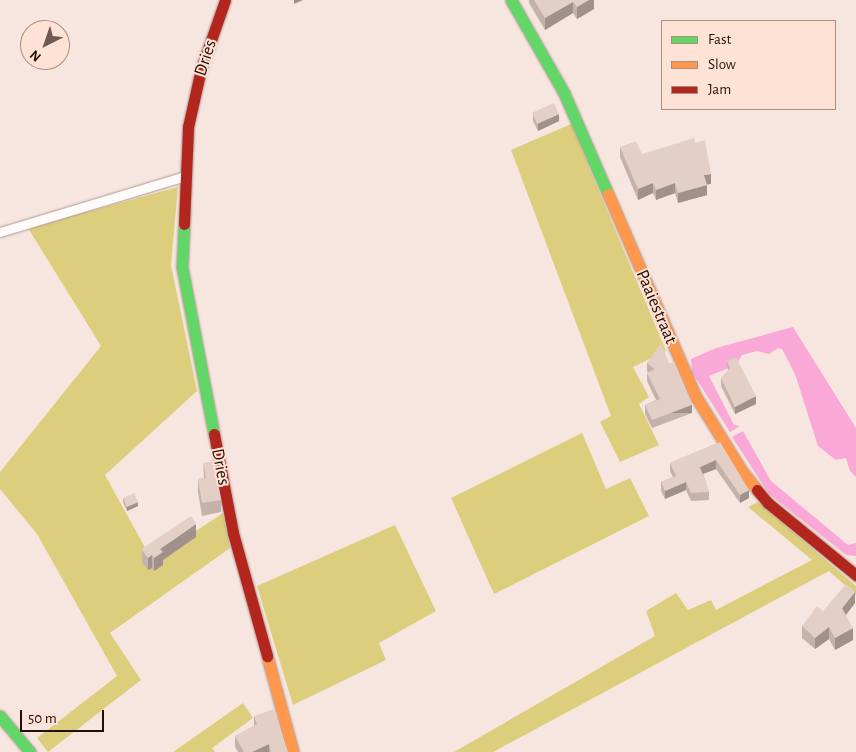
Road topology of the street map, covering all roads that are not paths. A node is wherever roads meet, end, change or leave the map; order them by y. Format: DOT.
graph roads {
  1 [pos="225,0"];
  2 [pos="511,0"];
  3 [pos="186,176"];
  4 [pos="0,232"];
  5 [pos="856,575"];
  6 [pos="0,716"];
  7 [pos="30,752"];
  8 [pos="293,752"];
  1 -- 3 [label="street, Dries"];
  2 -- 5 [label="street, Paaiestraat"];
  3 -- 4 [label="street"];
  3 -- 8 [label="street, Dries"];
  6 -- 7 [label="street"];
}
